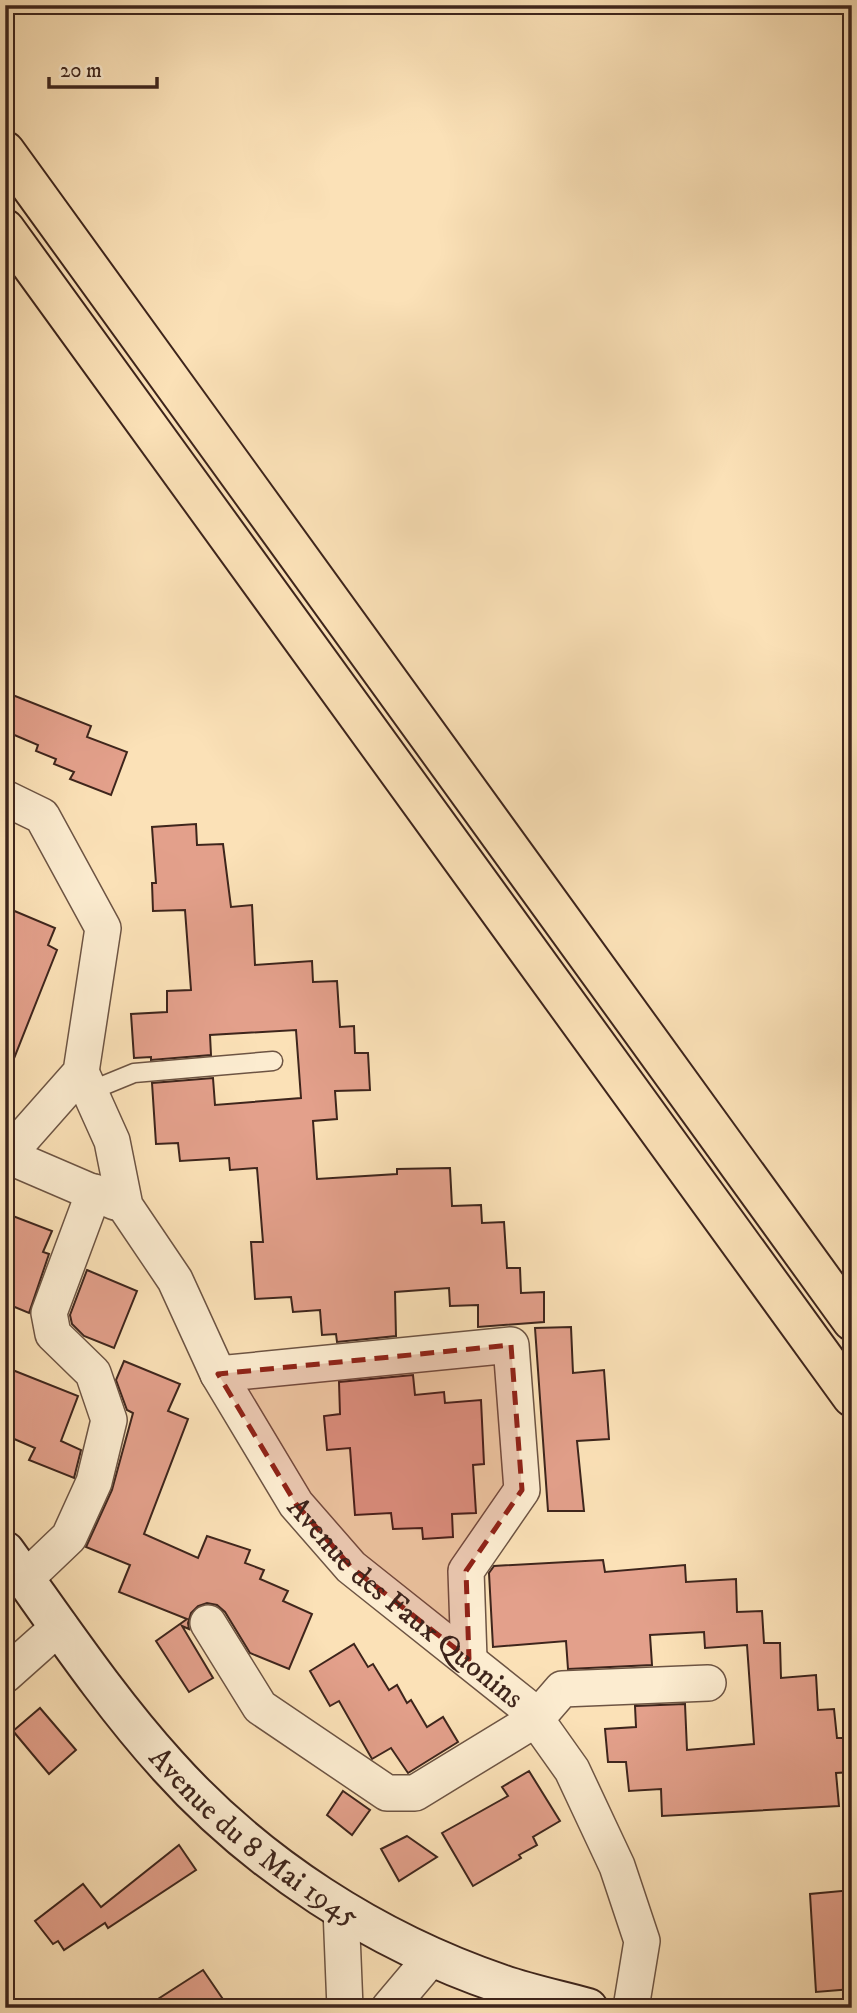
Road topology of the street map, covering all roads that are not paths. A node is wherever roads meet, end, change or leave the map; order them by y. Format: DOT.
graph roads {
  1 [pos="5,151"];
  2 [pos="5,229"];
  3 [pos="5,798"];
  4 [pos="273,1061"];
  5 [pos="86,1081"];
  6 [pos="6,1155"];
  7 [pos="110,1199"];
  8 [pos="852,1321"];
  9 [pos="218,1374"];
  10 [pos="852,1397"];
  11 [pos="15,1565"];
  12 [pos="208,1623"];
  13 [pos="60,1626"];
  14 [pos="469,1659"];
  15 [pos="5,1675"];
  16 [pos="708,1683"];
  17 [pos="536,1719"];
  18 [pos="341,1909"];
  19 [pos="432,1957"];
  20 [pos="345,2008"];
  21 [pos="389,2008"];
  22 [pos="588,2008"];
  23 [pos="631,2008"];
  1 -- 8 [label="highway"];
  2 -- 10 [label="highway"];
  3 -- 5 [label="street"];
  4 -- 5 [label="lane"];
  5 -- 6 [label="street"];
  5 -- 7 [label="street"];
  6 -- 7 [label="street"];
  7 -- 9 [label="street, Avenue des Faux Quonins"];
  7 -- 11 [label="street"];
  9 -- 14 [label="street, Avenue des Faux Quonins"];
  9 -- 14 [label="street"];
  11 -- 13 [label="street, Avenue du 8 Mai 1945"];
  12 -- 17 [label="street"];
  13 -- 15 [label="street"];
  13 -- 18 [label="street, Avenue du 8 Mai 1945"];
  14 -- 17 [label="street, Avenue des Faux Quonins"];
  16 -- 17 [label="street"];
  17 -- 23 [label="street, Avenue des Faux Quonins"];
  18 -- 19 [label="street, Avenue du 8 Mai 1945"];
  18 -- 20 [label="street"];
  19 -- 21 [label="street"];
  19 -- 22 [label="street, Avenue du 8 Mai 1945"];
}
